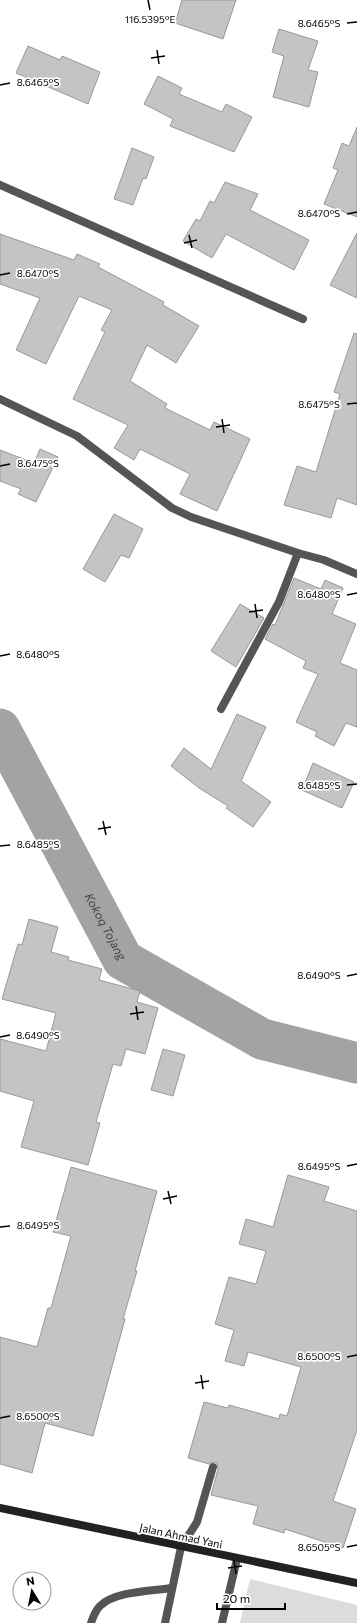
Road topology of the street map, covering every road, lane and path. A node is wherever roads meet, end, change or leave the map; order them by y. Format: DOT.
graph roads {
  1 [pos="0,185"];
  2 [pos="303,319"];
  3 [pos="0,398"];
  4 [pos="298,553"];
  5 [pos="357,574"];
  6 [pos="221,709"];
  7 [pos="213,1467"];
  8 [pos="0,1508"];
  9 [pos="181,1547"];
  10 [pos="237,1559"];
  11 [pos="357,1582"];
  12 [pos="172,1588"];
  13 [pos="91,1623"];
  14 [pos="165,1623"];
  15 [pos="222,1623"];
  1 -- 2 [label="street"];
  3 -- 4 [label="street"];
  4 -- 5 [label="street"];
  4 -- 6 [label="street"];
  7 -- 9 [label="street"];
  8 -- 9 [label="street, Jalan Ahmad Yani"];
  9 -- 10 [label="street, Jalan Ahmad Yani"];
  9 -- 12 [label="street"];
  10 -- 11 [label="street, Jalan Ahmad Yani"];
  10 -- 15 [label="street"];
  12 -- 13 [label="street"];
  12 -- 14 [label="street"];
}
